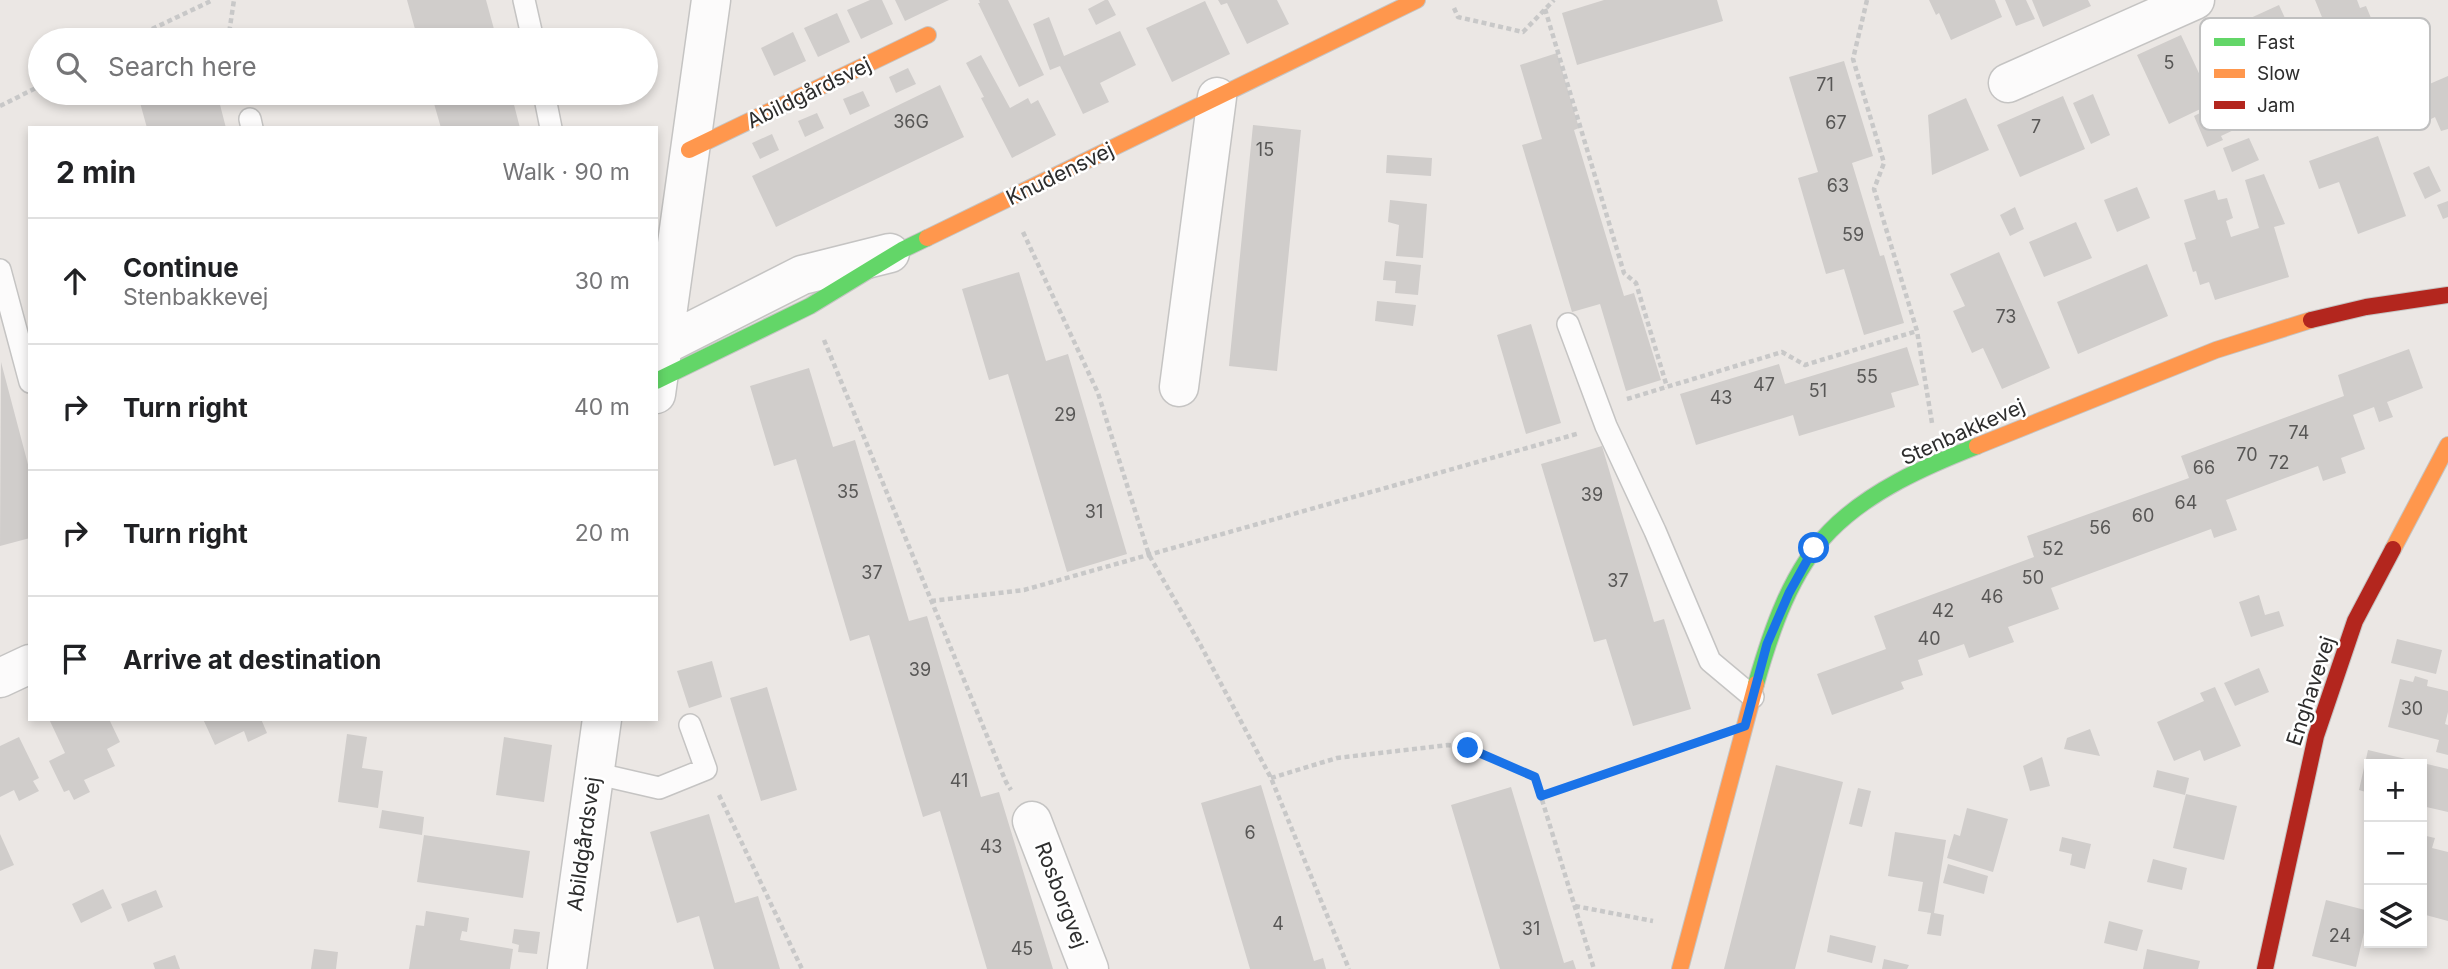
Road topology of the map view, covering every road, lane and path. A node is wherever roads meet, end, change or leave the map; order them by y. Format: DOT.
graph roads {
  1 [pos="212,0"];
  2 [pos="234,0"];
  3 [pos="524,0"];
  4 [pos="711,0"];
  5 [pos="1416,0"];
  6 [pos="1450,0"];
  7 [pos="1554,0"];
  8 [pos="1867,0"];
  9 [pos="2195,0"];
  10 [pos="1545,9"];
  11 [pos="154,28"];
  12 [pos="230,28"];
  13 [pos="530,28"];
  14 [pos="928,36"];
  15 [pos="2008,83"];
  16 [pos="28,92"];
  17 [pos="1217,97"];
  18 [pos="546,105"];
  19 [pos="0,106"];
  20 [pos="551,126"];
  21 [pos="689,150"];
  22 [pos="1008,199"];
  23 [pos="902,250"];
  24 [pos="0,270"];
  25 [pos="2448,295"];
  26 [pos="810,306"];
  27 [pos="1568,324"];
  28 [pos="1917,331"];
  29 [pos="658,370"];
  30 [pos="28,375"];
  31 [pos="1179,387"];
  32 [pos="1667,387"];
  33 [pos="1602,416"];
  34 [pos="2448,445"];
  35 [pos="1938,462"];
  36 [pos="1149,555"];
  37 [pos="931,601"];
  38 [pos="28,665"];
  39 [pos="0,678"];
  40 [pos="1753,697"];
  41 [pos="602,721"];
  42 [pos="690,725"];
  43 [pos="1745,726"];
  44 [pos="706,769"];
  45 [pos="594,773"];
  46 [pos="1271,778"];
  47 [pos="1541,796"];
  48 [pos="1032,821"];
  49 [pos="1575,906"];
  50 [pos="1690,929"];
  51 [pos="567,969"];
  52 [pos="802,969"];
  53 [pos="1089,969"];
  54 [pos="1349,969"];
  55 [pos="1594,969"];
  56 [pos="1679,969"];
  57 [pos="2265,969"];
  1 -- 11 [label="path"];
  2 -- 12 [label="path"];
  3 -- 13 [label="lane"];
  4 -- 21 [label="street"];
  5 -- 17 [label="street, Knudensvej"];
  6 -- 10 [label="path"];
  7 -- 10 [label="path"];
  8 -- 28 [label="path"];
  9 -- 15 [label="street"];
  10 -- 32 [label="path"];
  14 -- 21 [label="street, Abildgårdsvej"];
  16 -- 19 [label="path"];
  17 -- 22 [label="street, Knudensvej"];
  17 -- 31 [label="street"];
  18 -- 20 [label="lane"];
  21 -- 29 [label="street"];
  22 -- 23 [label="street, Knudensvej"];
  22 -- 36 [label="path"];
  23 -- 26 [label="street, Knudensvej"];
  23 -- 29 [label="street, Knudensvej"];
  24 -- 30 [label="lane"];
  25 -- 35 [label="street, Stenbakkevej"];
  26 -- 29 [label="street, Knudensvej"];
  26 -- 37 [label="path"];
  27 -- 33 [label="lane"];
  28 -- 32 [label="path"];
  28 -- 35 [label="path"];
  32 -- 33 [label="path"];
  33 -- 36 [label="path"];
  33 -- 40 [label="lane"];
  34 -- 57 [label="street, Enghavevej"];
  35 -- 40 [label="street, Stenbakkevej"];
  36 -- 37 [label="path"];
  36 -- 46 [label="path"];
  37 -- 48 [label="path"];
  38 -- 39 [label="street"];
  40 -- 43 [label="street, Stenbakkevej"];
  41 -- 45 [label="street, Abildgårdsvej"];
  42 -- 44 [label="lane"];
  43 -- 47 [label="path"];
  43 -- 50 [label="street, Stenbakkevej"];
  44 -- 45 [label="lane"];
  44 -- 52 [label="path"];
  45 -- 51 [label="street, Abildgårdsvej"];
  46 -- 47 [label="path"];
  46 -- 54 [label="path"];
  47 -- 49 [label="path"];
  48 -- 53 [label="street, Rosborgvej"];
  49 -- 50 [label="path"];
  49 -- 55 [label="path"];
  50 -- 56 [label="street, Stenbakkevej"];
}
